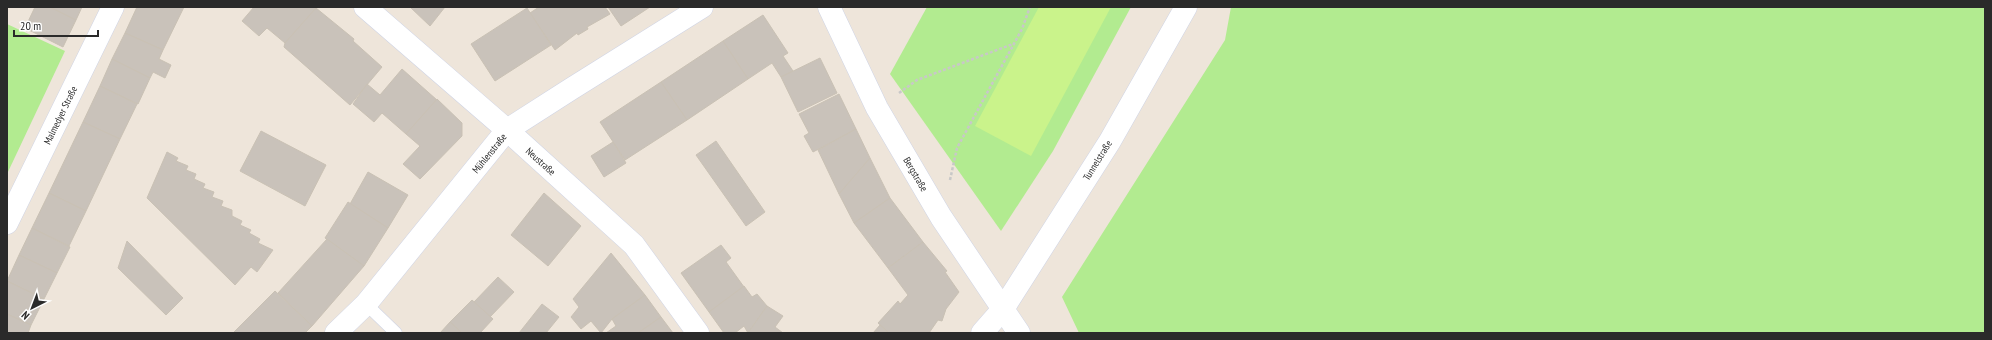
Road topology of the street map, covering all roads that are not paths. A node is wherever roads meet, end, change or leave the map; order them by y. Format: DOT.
graph roads {
  1 [pos="112,7"];
  2 [pos="365,7"];
  3 [pos="702,7"];
  4 [pos="829,7"];
  5 [pos="1186,7"];
  6 [pos="507,130"];
  7 [pos="7,223"];
  8 [pos="366,304"];
  9 [pos="1003,309"];
  10 [pos="336,333"];
  11 [pos="396,333"];
  12 [pos="698,333"];
  13 [pos="982,333"];
  14 [pos="1019,333"];
  1 -- 7 [label="street, Malmedyer Straße"];
  2 -- 6 [label="street, Neustraße"];
  3 -- 6 [label="street, Mühlenstraße"];
  4 -- 9 [label="street, Bergstraße"];
  5 -- 9 [label="street, Tunnelstraße"];
  6 -- 8 [label="street, Mühlenstraße"];
  6 -- 12 [label="street, Neustraße"];
  8 -- 10 [label="street, Mühlenstraße"];
  8 -- 11 [label="lane"];
  9 -- 13 [label="street, Tunnelstraße"];
  9 -- 14 [label="street, Bergstraße"];
}
